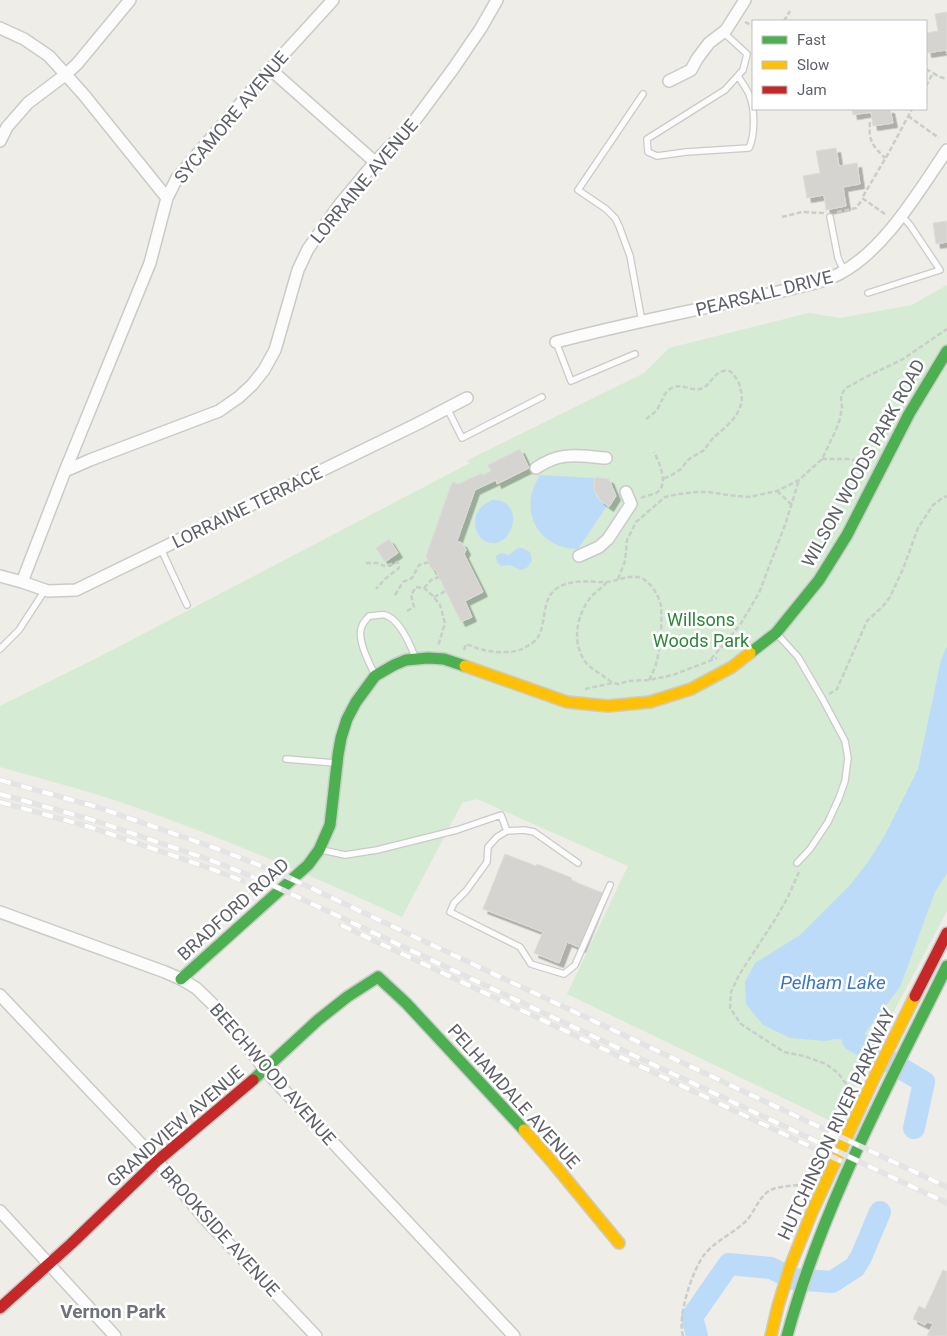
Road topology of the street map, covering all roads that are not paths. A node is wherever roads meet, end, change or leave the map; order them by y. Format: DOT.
graph roads {
  1 [pos="130,0"];
  2 [pos="333,0"];
  3 [pos="497,0"];
  4 [pos="745,0"];
  5 [pos="0,28"];
  6 [pos="723,32"];
  7 [pos="270,69"];
  8 [pos="65,74"];
  9 [pos="738,76"];
  10 [pos="669,81"];
  11 [pos="642,94"];
  12 [pos="752,109"];
  13 [pos="752,110"];
  14 [pos="0,141"];
  15 [pos="947,150"];
  16 [pos="376,162"];
  17 [pos="167,198"];
  18 [pos="902,215"];
  19 [pos="830,217"];
  20 [pos="844,271"];
  21 [pos="868,293"];
  22 [pos="642,322"];
  23 [pos="556,342"];
  24 [pos="947,351"];
  25 [pos="635,354"];
  26 [pos="542,397"];
  27 [pos="468,398"];
  28 [pos="447,408"];
  29 [pos="606,458"];
  30 [pos="536,468"];
  31 [pos="65,471"];
  32 [pos="626,492"];
  33 [pos="161,548"];
  34 [pos="579,556"];
  35 [pos="0,576"];
  36 [pos="22,582"];
  37 [pos="45,590"];
  38 [pos="187,605"];
  39 [pos="776,633"];
  40 [pos="0,649"];
  41 [pos="416,659"];
  42 [pos="375,676"];
  43 [pos="286,759"];
  44 [pos="337,763"];
  45 [pos="507,831"];
  46 [pos="319,850"];
  47 [pos="578,863"];
  48 [pos="797,863"];
  49 [pos="308,865"];
  50 [pos="610,885"];
  51 [pos="0,912"];
  52 [pos="947,933"];
  53 [pos="947,966"];
  54 [pos="378,977"];
  55 [pos="181,979"];
  56 [pos="0,995"];
  57 [pos="265,1070"];
  58 [pos="158,1161"];
  59 [pos="0,1211"];
  60 [pos="619,1243"];
  61 [pos="49,1263"];
  62 [pos="0,1308"];
  63 [pos="115,1336"];
  64 [pos="316,1336"];
  65 [pos="514,1336"];
  66 [pos="771,1336"];
  67 [pos="787,1336"];
  1 -- 8 [label="street"];
  2 -- 7 [label="street, SYCAMORE AVENUE"];
  3 -- 16 [label="street, LORRAINE AVENUE"];
  4 -- 6 [label="street"];
  5 -- 8 [label="street"];
  6 -- 9 [label="lane"];
  6 -- 10 [label="street"];
  7 -- 16 [label="street"];
  7 -- 17 [label="street, SYCAMORE AVENUE"];
  8 -- 14 [label="street"];
  8 -- 17 [label="street"];
  9 -- 12 [label="lane"];
  9 -- 13 [label="lane"];
  11 -- 22 [label="lane"];
  15 -- 18 [label="street, PEARSALL DRIVE"];
  16 -- 31 [label="street, LORRAINE AVENUE"];
  17 -- 31 [label="street, SYCAMORE AVENUE"];
  18 -- 20 [label="street, PEARSALL DRIVE"];
  18 -- 21 [label="lane"];
  19 -- 20 [label="lane"];
  20 -- 22 [label="street, PEARSALL DRIVE"];
  22 -- 23 [label="street, PEARSALL DRIVE"];
  23 -- 25 [label="lane"];
  24 -- 39 [label="main road, WILSON WOODS PARK ROAD"];
  26 -- 28 [label="lane"];
  27 -- 28 [label="street, LORRAINE TERRACE"];
  28 -- 33 [label="street, LORRAINE TERRACE"];
  29 -- 30 [label="street"];
  31 -- 36 [label="street"];
  32 -- 34 [label="street"];
  33 -- 37 [label="street, LORRAINE TERRACE"];
  33 -- 38 [label="lane"];
  35 -- 36 [label="street"];
  36 -- 37 [label="street, LORRAINE TERRACE"];
  37 -- 40 [label="lane"];
  39 -- 41 [label="main road, WILSON WOODS PARK ROAD"];
  39 -- 48 [label="lane"];
  41 -- 42 [label="main road, WILSON WOODS PARK ROAD"];
  41 -- 42 [label="lane"];
  42 -- 44 [label="main road, WILSON WOODS PARK ROAD"];
  43 -- 44 [label="lane"];
  44 -- 46 [label="main road, WILSON WOODS PARK ROAD"];
  45 -- 46 [label="lane"];
  45 -- 47 [label="lane"];
  45 -- 50 [label="lane"];
  46 -- 49 [label="main road, WILSON WOODS PARK ROAD"];
  49 -- 55 [label="main road, BRADFORD ROAD"];
  51 -- 55 [label="street, BEECHWOOD AVENUE"];
  52 -- 66 [label="main road, HUTCHINSON RIVER PARKWAY"];
  53 -- 67 [label="main road, HUTCHINSON RIVER PARKWAY"];
  54 -- 57 [label="main road, GRANDVIEW AVENUE"];
  54 -- 60 [label="main road, PELHAMDALE AVENUE"];
  55 -- 57 [label="street, BEECHWOOD AVENUE"];
  56 -- 58 [label="street, BROOKSIDE AVENUE"];
  57 -- 58 [label="main road, GRANDVIEW AVENUE"];
  57 -- 65 [label="street, BEECHWOOD AVENUE"];
  58 -- 61 [label="main road, GRANDVIEW AVENUE"];
  58 -- 64 [label="street, BROOKSIDE AVENUE"];
  59 -- 61 [label="street"];
  61 -- 62 [label="main road, GRANDVIEW AVENUE"];
  61 -- 63 [label="street"];
}
